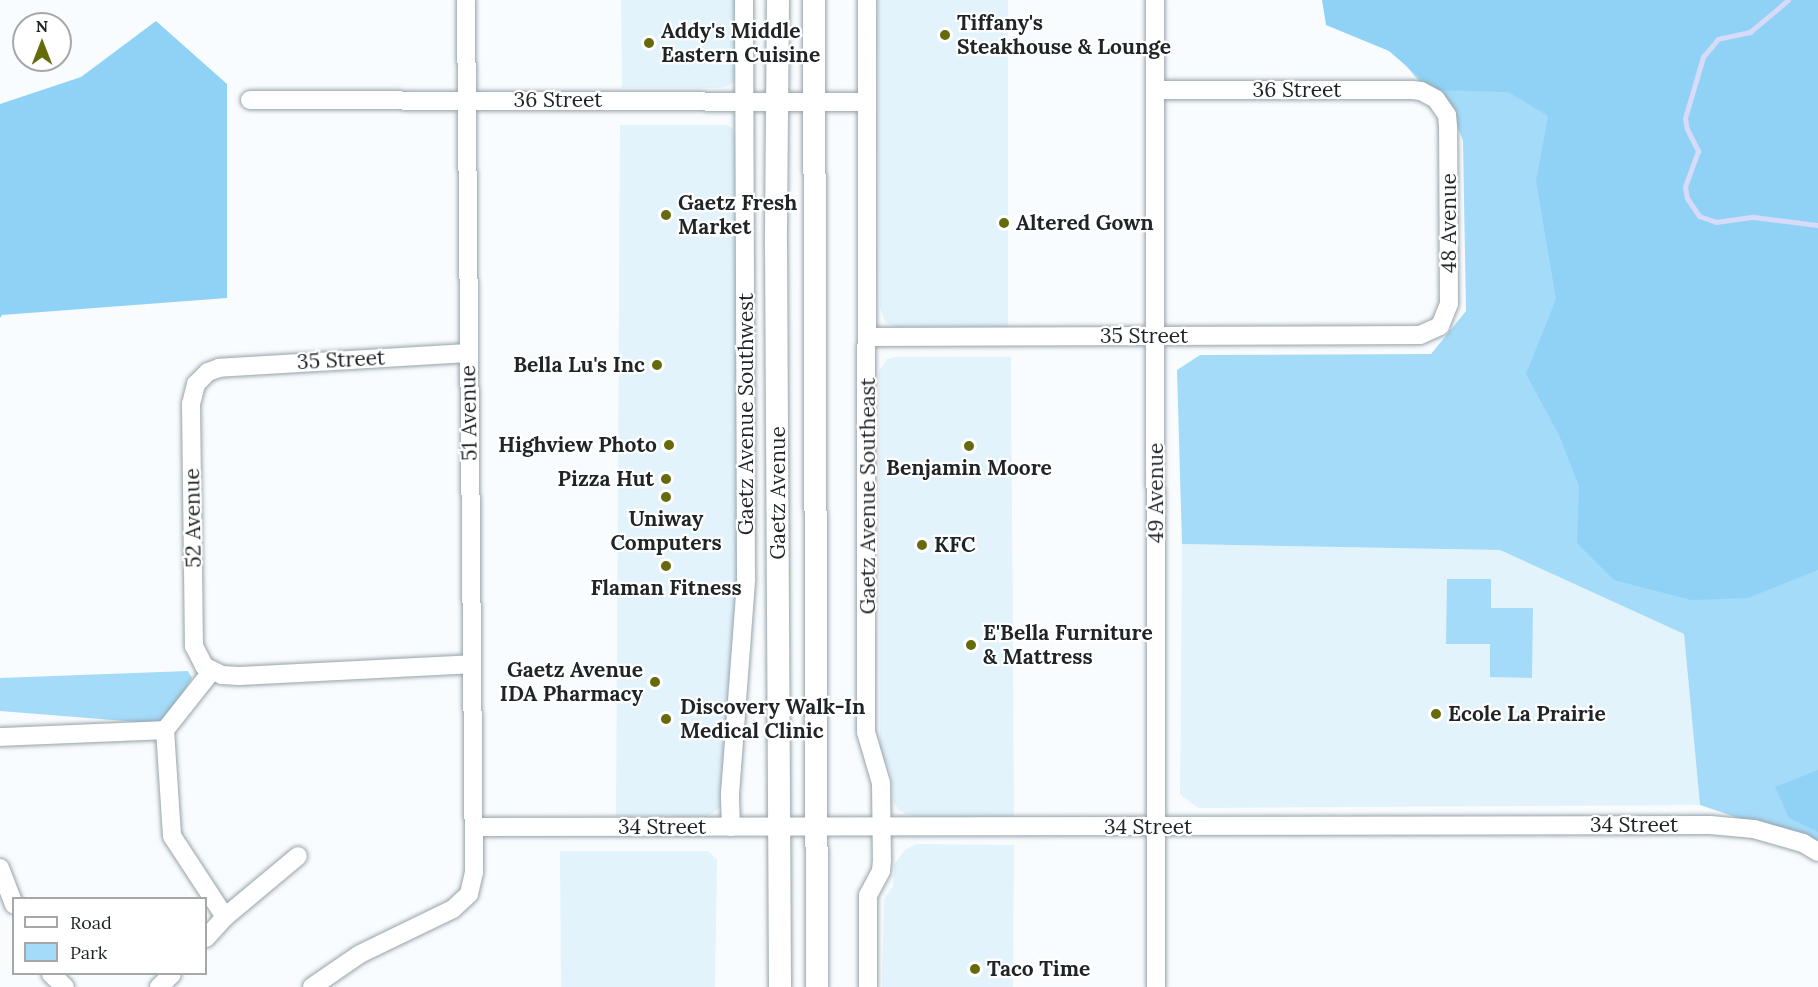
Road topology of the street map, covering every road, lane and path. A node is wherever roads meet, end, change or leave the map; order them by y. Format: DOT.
graph roads {
  1 [pos="466,0"];
  2 [pos="744,0"];
  3 [pos="778,0"];
  4 [pos="814,0"];
  5 [pos="867,0"];
  6 [pos="1155,0"];
  7 [pos="1156,90"];
  8 [pos="1437,99"];
  9 [pos="250,100"];
  10 [pos="467,100"];
  11 [pos="744,101"];
  12 [pos="777,101"];
  13 [pos="814,102"];
  14 [pos="867,102"];
  15 [pos="1156,336"];
  16 [pos="1420,336"];
  17 [pos="868,337"];
  18 [pos="468,353"];
  19 [pos="215,369"];
  20 [pos="472,664"];
  21 [pos="211,672"];
  22 [pos="165,730"];
  23 [pos="0,737"];
  24 [pos="474,827"];
  25 [pos="731,827"];
  26 [pos="780,827"];
  27 [pos="815,827"];
  28 [pos="882,827"];
  29 [pos="1156,827"];
  30 [pos="1818,852"];
  31 [pos="298,856"];
  32 [pos="0,868"];
  33 [pos="12,899"];
  34 [pos="225,917"];
  35 [pos="207,937"];
  36 [pos="52,975"];
  37 [pos="171,975"];
  38 [pos="65,987"];
  39 [pos="159,987"];
  40 [pos="312,987"];
  41 [pos="780,987"];
  42 [pos="817,987"];
  43 [pos="868,987"];
  44 [pos="1156,987"];
  1 -- 10 [label="street, 51 Avenue"];
  2 -- 11 [label="street, Gaetz Avenue Southwest"];
  3 -- 12 [label="main road, Gaetz Avenue"];
  4 -- 13 [label="main road, Gaetz Avenue"];
  5 -- 14 [label="street, Gaetz Avenue Southeast"];
  6 -- 7 [label="street, 49 Avenue"];
  7 -- 8 [label="street, 36 Street"];
  7 -- 15 [label="street, 49 Avenue"];
  8 -- 16 [label="street, 48 Avenue"];
  9 -- 10 [label="street, 36 Street"];
  10 -- 11 [label="street, 36 Street"];
  10 -- 18 [label="street, 51 Avenue"];
  11 -- 12 [label="street, 36 Street"];
  11 -- 25 [label="street, Gaetz Avenue Southwest"];
  12 -- 13 [label="street, 36 Street"];
  12 -- 26 [label="main road, Gaetz Avenue"];
  13 -- 14 [label="street, 36 Street"];
  13 -- 27 [label="main road, Gaetz Avenue"];
  14 -- 17 [label="street, Gaetz Avenue Southeast"];
  15 -- 16 [label="street, 35 Street"];
  15 -- 17 [label="street, 35 Street"];
  15 -- 29 [label="street, 49 Avenue"];
  17 -- 28 [label="street, Gaetz Avenue Southeast"];
  18 -- 19 [label="street, 35 Street"];
  18 -- 20 [label="street, 51 Avenue"];
  19 -- 21 [label="street, 52 Avenue"];
  20 -- 21 [label="street"];
  20 -- 24 [label="street, 51 Avenue"];
  21 -- 22 [label="street"];
  22 -- 23 [label="street"];
  22 -- 34 [label="street"];
  24 -- 25 [label="street, 34 Street"];
  24 -- 40 [label="street, 51 Avenue"];
  25 -- 26 [label="street, 34 Street"];
  26 -- 27 [label="street, 34 Street"];
  26 -- 41 [label="main road, Gaetz Avenue"];
  27 -- 28 [label="street, 34 Street"];
  27 -- 42 [label="main road, Gaetz Avenue"];
  28 -- 29 [label="street, 34 Street"];
  28 -- 43 [label="street, Gaetz Avenue Southeast"];
  29 -- 30 [label="street, 34 Street"];
  29 -- 44 [label="street, 49 Avenue"];
  31 -- 34 [label="street"];
  32 -- 33 [label="street"];
  34 -- 35 [label="street"];
  36 -- 38 [label="street"];
  37 -- 39 [label="street"];
}
